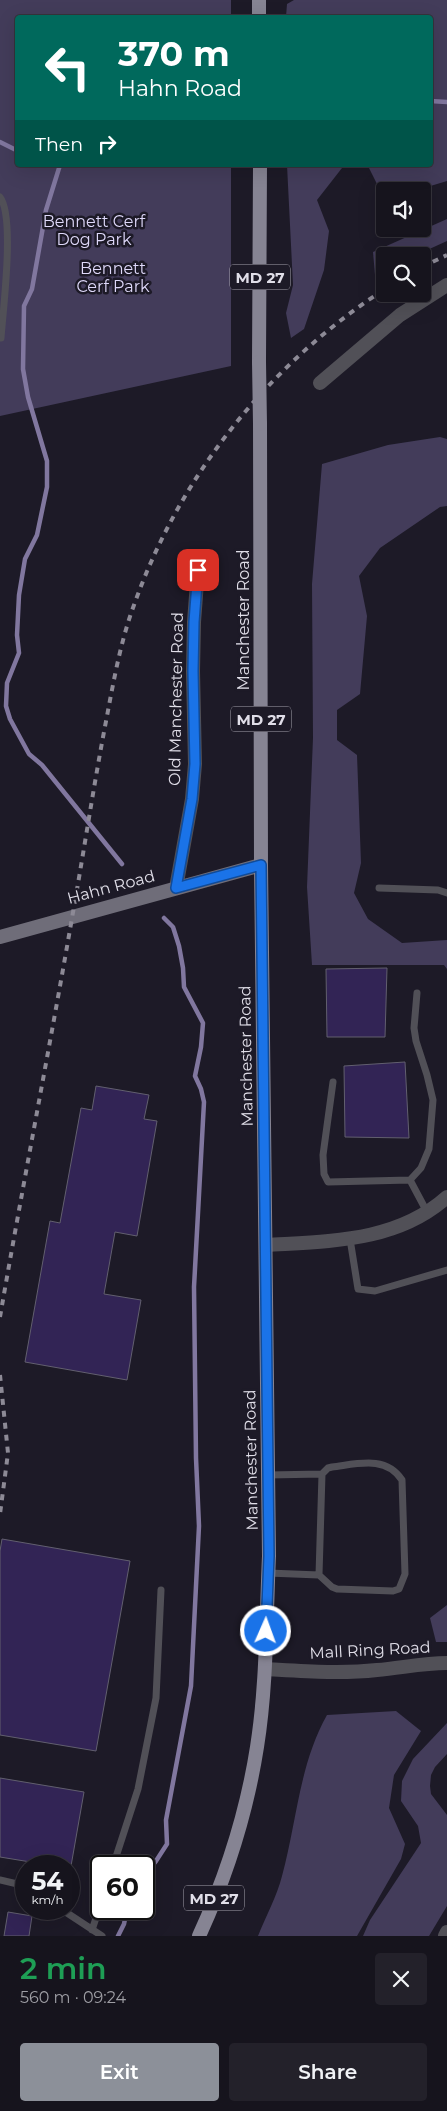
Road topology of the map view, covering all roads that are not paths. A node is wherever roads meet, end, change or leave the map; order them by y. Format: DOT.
graph roads {
  1 [pos="258,0"];
  2 [pos="259,15"];
  3 [pos="260,167"];
  4 [pos="0,197"];
  5 [pos="447,286"];
  6 [pos="1,338"];
  7 [pos="320,383"];
  8 [pos="198,570"];
  9 [pos="261,865"];
  10 [pos="176,888"];
  11 [pos="379,888"];
  12 [pos="447,893"];
  13 [pos="0,937"];
  14 [pos="417,993"];
  15 [pos="332,1082"];
  16 [pos="410,1180"];
  17 [pos="447,1197"];
  18 [pos="427,1213"];
  19 [pos="350,1240"];
  20 [pos="266,1245"];
  21 [pos="447,1270"];
  22 [pos="322,1474"];
  23 [pos="268,1475"];
  24 [pos="268,1573"];
  25 [pos="318,1575"];
  26 [pos="161,1590"];
  27 [pos="447,1663"];
  28 [pos="265,1669"];
  29 [pos="117,1855"];
  30 [pos="0,1880"];
  31 [pos="15,1883"];
  32 [pos="77,1920"];
  33 [pos="95,1920"];
  34 [pos="92,1930"];
  35 [pos="447,1932"];
  36 [pos="102,1936"];
  37 [pos="199,1936"];
  38 [pos="445,1936"];
  1 -- 2 [label="main road"];
  3 -- 9 [label="main road, Manchester Road / MD 27, bridge"];
  4 -- 6 [label="lane"];
  5 -- 7 [label="street"];
  8 -- 10 [label="street, Old Manchester Road"];
  9 -- 10 [label="main road, Hahn Road"];
  9 -- 20 [label="main road, Manchester Road / MD 27"];
  10 -- 13 [label="main road, Hahn Road"];
  11 -- 12 [label="lane"];
  14 -- 16 [label="lane"];
  15 -- 16 [label="lane"];
  16 -- 18 [label="lane"];
  17 -- 18 [label="street"];
  18 -- 19 [label="street"];
  19 -- 20 [label="street"];
  19 -- 21 [label="lane"];
  20 -- 23 [label="main road, Manchester Road / MD 27"];
  22 -- 23 [label="lane"];
  22 -- 25 [label="lane"];
  22 -- 25 [label="lane"];
  23 -- 24 [label="main road, Manchester Road / MD 27"];
  24 -- 25 [label="lane"];
  24 -- 28 [label="main road, Manchester Road / MD 27"];
  26 -- 29 [label="lane"];
  27 -- 28 [label="street, Mall Ring Road"];
  28 -- 37 [label="main road, Manchester Road / MD 27"];
  30 -- 31 [label="lane"];
  32 -- 34 [label="lane"];
  33 -- 34 [label="lane"];
  34 -- 36 [label="lane"];
  35 -- 38 [label="street"];
}
